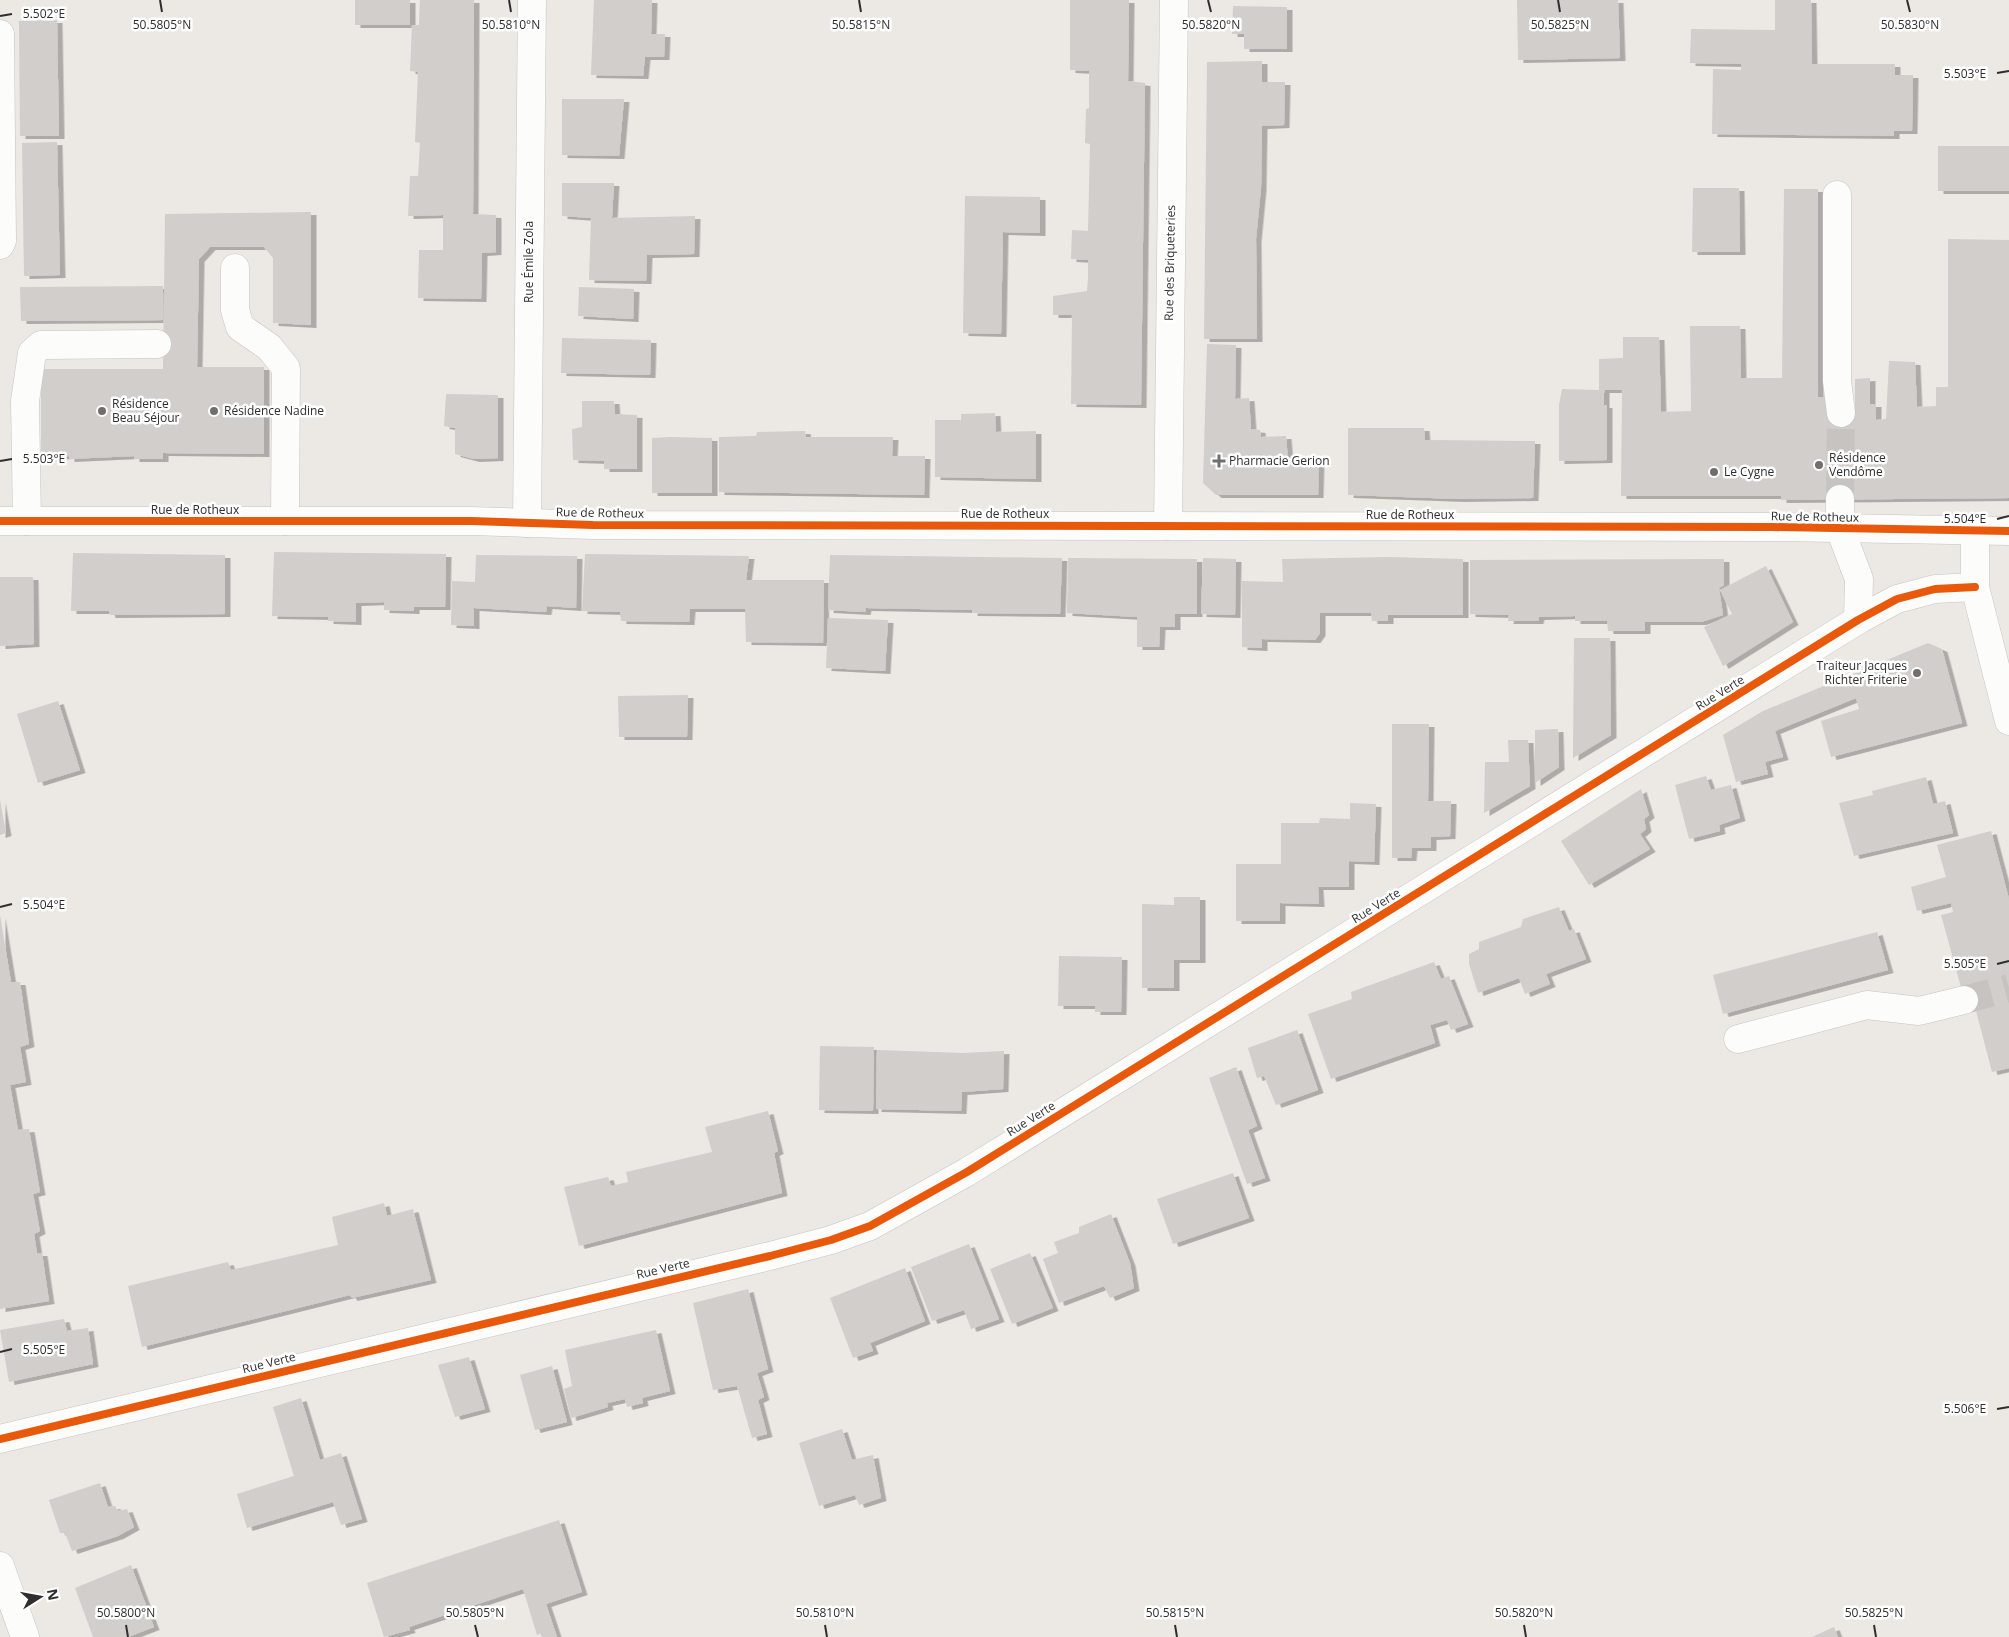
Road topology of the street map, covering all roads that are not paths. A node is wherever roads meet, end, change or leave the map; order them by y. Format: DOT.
graph roads {
  1 [pos="532,0"];
  2 [pos="1174,0"];
  3 [pos="0,34"];
  4 [pos="1837,195"];
  5 [pos="0,245"];
  6 [pos="235,268"];
  7 [pos="156,344"];
  8 [pos="1841,414"];
  9 [pos="1840,499"];
  10 [pos="13,521"];
  11 [pos="285,521"];
  12 [pos="527,523"];
  13 [pos="1168,526"];
  14 [pos="1840,529"];
  15 [pos="1975,531"];
  16 [pos="2009,531"];
  17 [pos="1975,587"];
  18 [pos="1858,620"];
  19 [pos="2009,721"];
  20 [pos="1964,1000"];
  21 [pos="1738,1039"];
  22 [pos="0,1439"];
  23 [pos="0,1566"];
  24 [pos="24,1637"];
  1 -- 12 [label="street, Rue Émile Zola"];
  2 -- 13 [label="street, Rue des Briqueteries"];
  3 -- 5 [label="street"];
  4 -- 8 [label="street"];
  6 -- 11 [label="street"];
  7 -- 10 [label="street"];
  9 -- 14 [label="street"];
  10 -- 11 [label="street, Rue de Rotheux"];
  11 -- 12 [label="street, Rue de Rotheux"];
  12 -- 13 [label="street, Rue de Rotheux"];
  13 -- 14 [label="street, Rue de Rotheux"];
  14 -- 15 [label="street, Rue de Rotheux"];
  14 -- 18 [label="street"];
  15 -- 16 [label="street, Rue de Rotheux"];
  15 -- 17 [label="street"];
  17 -- 18 [label="street, Rue Verte"];
  17 -- 19 [label="street"];
  18 -- 22 [label="street, Rue Verte"];
  20 -- 21 [label="street"];
  23 -- 24 [label="street"];
}
